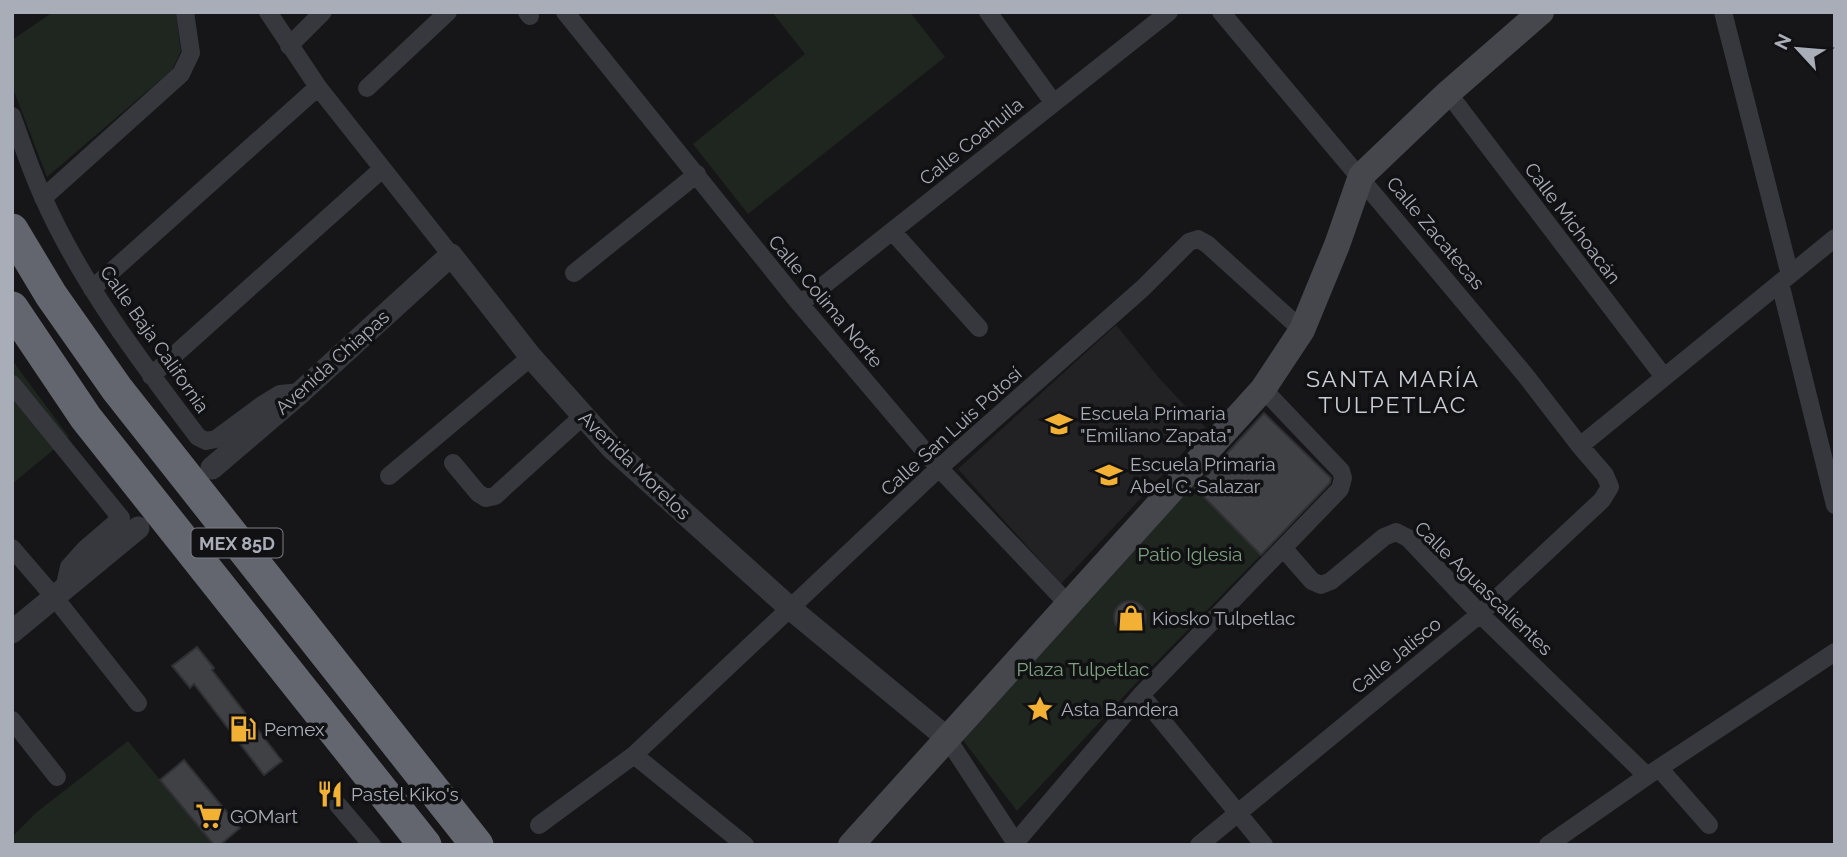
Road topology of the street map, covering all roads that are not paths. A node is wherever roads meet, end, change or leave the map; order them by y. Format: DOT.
graph roads {
  1 [pos="185,12"];
  2 [pos="268,12"];
  3 [pos="323,12"];
  4 [pos="448,12"];
  5 [pos="565,12"];
  6 [pos="988,12"];
  7 [pos="1169,12"];
  8 [pos="1221,12"];
  9 [pos="1541,12"];
  10 [pos="1723,12"];
  11 [pos="289,46"];
  12 [pos="318,88"];
  13 [pos="367,88"];
  14 [pos="1448,93"];
  15 [pos="1053,102"];
  16 [pos="12,116"];
  17 [pos="381,170"];
  18 [pos="697,174"];
  19 [pos="1361,176"];
  20 [pos="43,198"];
  21 [pos="12,230"];
  22 [pos="892,231"];
  23 [pos="1835,238"];
  24 [pos="451,255"];
  25 [pos="574,273"];
  26 [pos="1785,279"];
  27 [pos="92,289"];
  28 [pos="800,304"];
  29 [pos="12,308"];
  30 [pos="979,328"];
  31 [pos="1302,330"];
  32 [pos="531,357"];
  33 [pos="151,376"];
  34 [pos="1664,377"];
  35 [pos="12,384"];
  36 [pos="1263,389"];
  37 [pos="301,392"];
  38 [pos="583,415"];
  39 [pos="1580,446"];
  40 [pos="453,463"];
  41 [pos="212,468"];
  42 [pos="939,468"];
  43 [pos="389,476"];
  44 [pos="1610,487"];
  45 [pos="1835,505"];
  46 [pos="138,528"];
  47 [pos="12,548"];
  48 [pos="1284,549"];
  49 [pos="60,594"];
  50 [pos="1068,604"];
  51 [pos="791,609"];
  52 [pos="1480,614"];
  53 [pos="12,632"];
  54 [pos="1835,652"];
  55 [pos="1141,695"];
  56 [pos="138,703"];
  57 [pos="12,720"];
  58 [pos="947,737"];
  59 [pos="634,755"];
  60 [pos="1653,772"];
  61 [pos="57,776"];
  62 [pos="338,805"];
  63 [pos="1237,814"];
  64 [pos="539,825"];
  65 [pos="1709,825"];
  66 [pos="1016,843"];
  67 [pos="372,845"];
  68 [pos="425,845"];
  69 [pos="477,845"];
  70 [pos="745,845"];
  71 [pos="851,845"];
  72 [pos="1199,845"];
  73 [pos="1264,845"];
  74 [pos="1548,845"];
  1 -- 20 [label="street"];
  2 -- 11 [label="street, Avenida Morelos"];
  3 -- 11 [label="street"];
  4 -- 13 [label="street"];
  5 -- 18 [label="street, Calle Colima Norte"];
  6 -- 15 [label="street"];
  7 -- 15 [label="street, Calle Coahuila"];
  8 -- 19 [label="street, Calle Zacatecas"];
  9 -- 14 [label="main road"];
  10 -- 26 [label="street"];
  11 -- 12 [label="street, Avenida Morelos"];
  12 -- 17 [label="street, Avenida Morelos"];
  12 -- 27 [label="street"];
  14 -- 19 [label="main road"];
  14 -- 34 [label="street, Calle Michoacán"];
  15 -- 22 [label="street, Calle Coahuila"];
  16 -- 20 [label="street, Calle Baja California"];
  17 -- 24 [label="street, Avenida Morelos"];
  17 -- 33 [label="street"];
  18 -- 25 [label="street"];
  18 -- 28 [label="street, Calle Colima Norte"];
  19 -- 31 [label="main road"];
  19 -- 39 [label="street, Calle Zacatecas"];
  20 -- 27 [label="street, Calle Baja California"];
  21 -- 69 [label="highway, MEX 85D"];
  22 -- 28 [label="street, Calle Coahuila"];
  22 -- 30 [label="street"];
  23 -- 26 [label="street"];
  24 -- 32 [label="street, Avenida Morelos"];
  24 -- 37 [label="street, Avenida Chiapas"];
  26 -- 34 [label="street"];
  26 -- 45 [label="street"];
  27 -- 33 [label="street, Calle Baja California"];
  28 -- 42 [label="street, Calle Colima Norte"];
  29 -- 68 [label="highway, MEX 85D"];
  31 -- 36 [label="main road"];
  31 -- 42 [label="street, Calle San Luis Potosí"];
  32 -- 38 [label="street, Avenida Morelos"];
  32 -- 43 [label="street"];
  33 -- 37 [label="street, Calle Baja California"];
  34 -- 39 [label="street"];
  35 -- 49 [label="street"];
  36 -- 48 [label="street"];
  36 -- 50 [label="main road"];
  37 -- 41 [label="street, Avenida Chiapas"];
  38 -- 40 [label="street"];
  38 -- 51 [label="street, Avenida Morelos"];
  39 -- 44 [label="street, Calle Zacatecas"];
  42 -- 50 [label="street, Calle Colima Norte"];
  42 -- 51 [label="street, Calle San Luis Potosí"];
  44 -- 52 [label="street, Calle Jalisco"];
  46 -- 49 [label="street"];
  47 -- 49 [label="street"];
  48 -- 52 [label="street, Calle Aguascalientes"];
  48 -- 55 [label="street"];
  49 -- 53 [label="street"];
  49 -- 56 [label="street"];
  50 -- 58 [label="main road"];
  51 -- 58 [label="street, Avenida Morelos"];
  51 -- 59 [label="street, Calle San Luis Potosí"];
  52 -- 60 [label="street, Calle Aguascalientes"];
  52 -- 63 [label="street, Calle Jalisco"];
  54 -- 60 [label="street"];
  55 -- 63 [label="street"];
  55 -- 66 [label="street"];
  57 -- 61 [label="street"];
  58 -- 66 [label="street, Avenida Morelos"];
  58 -- 71 [label="main road"];
  59 -- 64 [label="street, Calle San Luis Potosí"];
  59 -- 70 [label="street"];
  60 -- 65 [label="street, Calle Aguascalientes"];
  60 -- 74 [label="street"];
  62 -- 67 [label="street"];
  63 -- 72 [label="street, Calle Jalisco"];
  63 -- 73 [label="street"];
}
